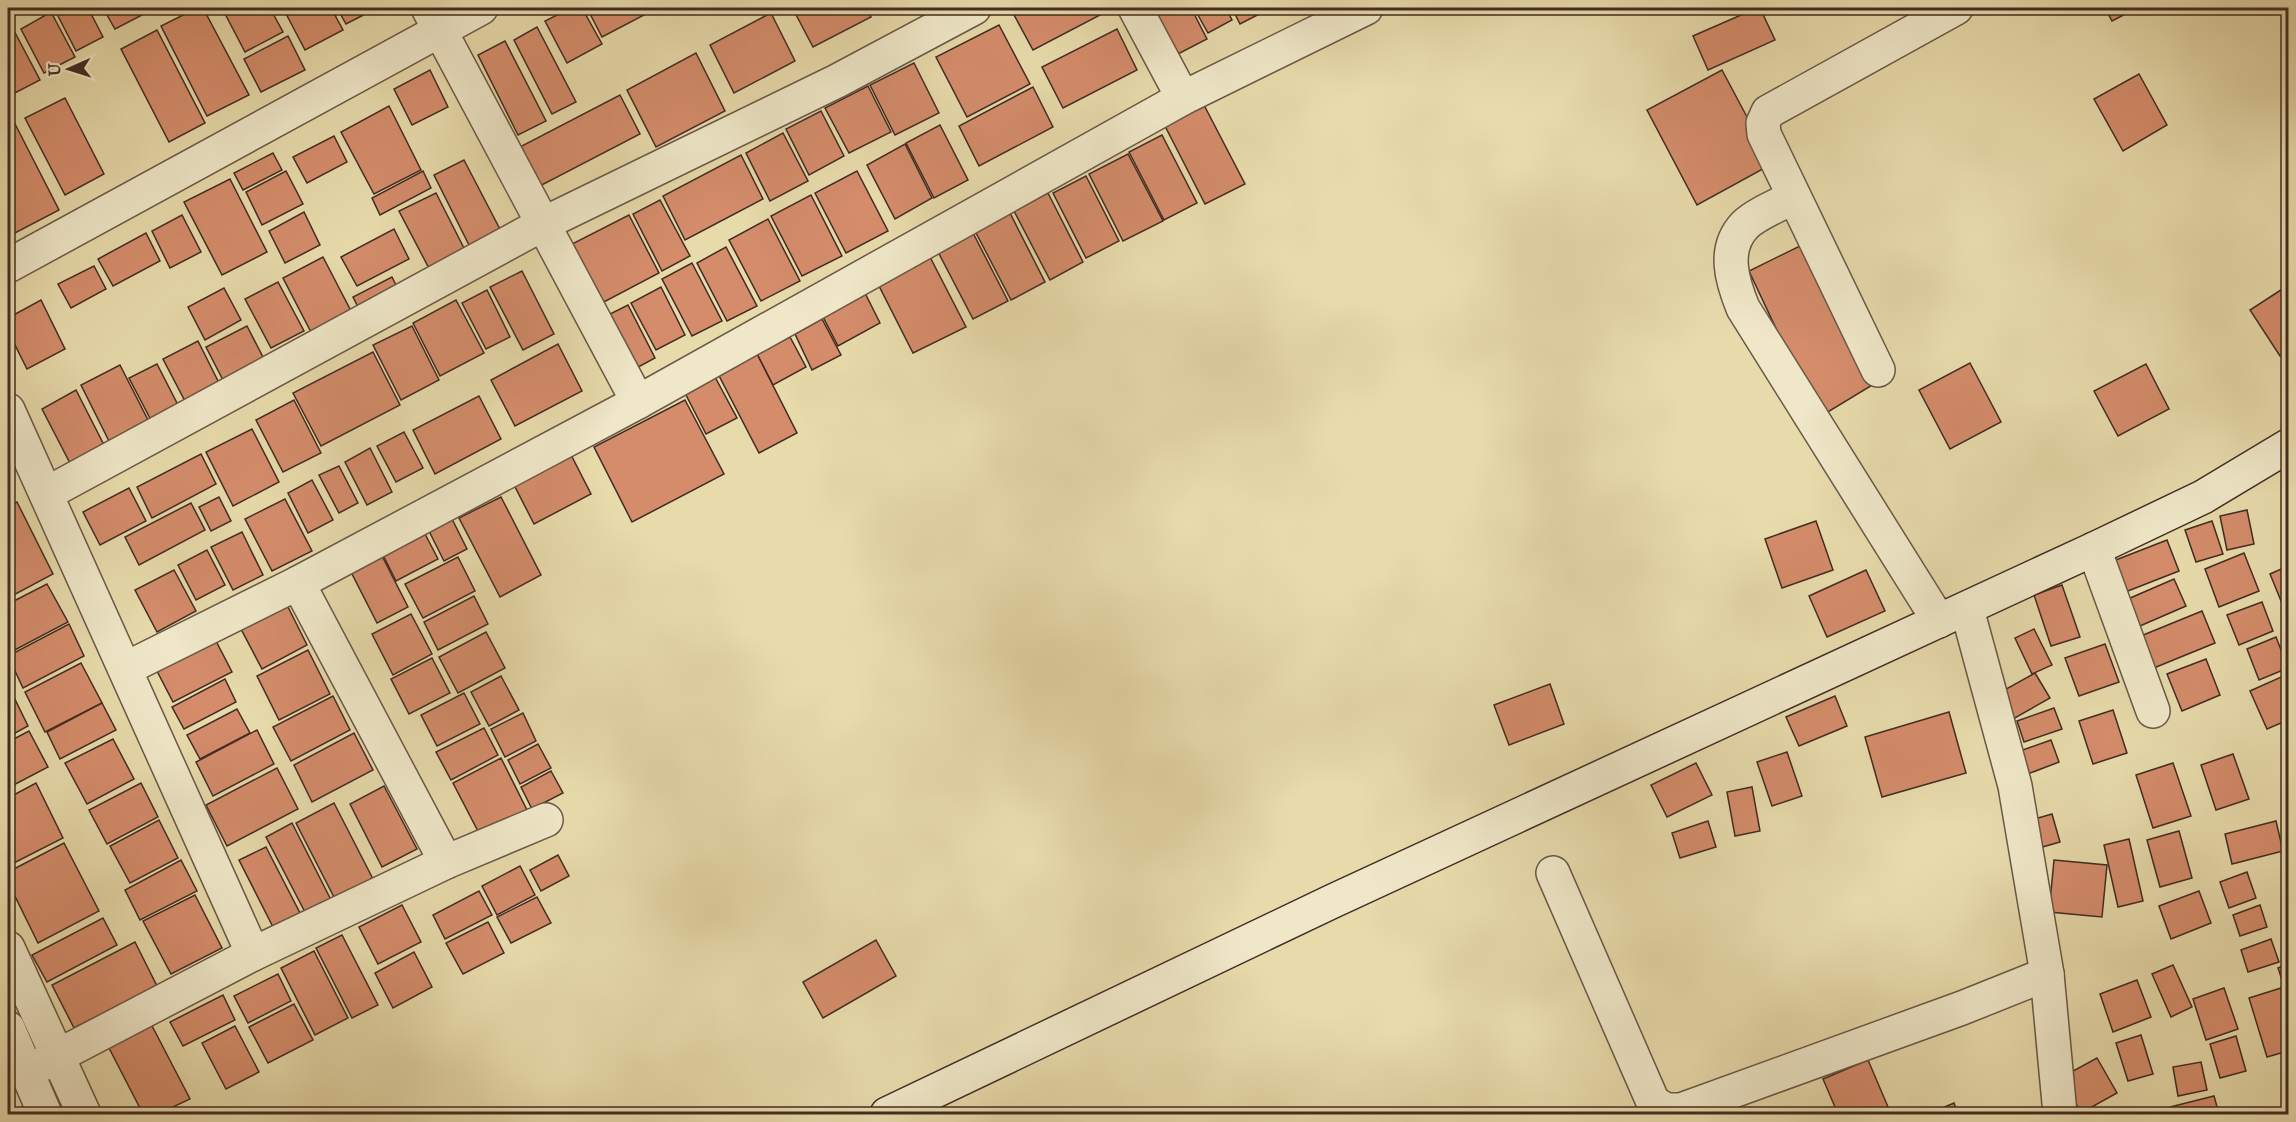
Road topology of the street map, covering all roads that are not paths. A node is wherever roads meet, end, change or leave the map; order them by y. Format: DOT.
graph roads {
  1 [pos="481,8"];
  2 [pos="974,8"];
  3 [pos="1135,8"];
  4 [pos="1366,8"];
  5 [pos="1956,8"];
  6 [pos="434,18"];
  7 [pos="1183,98"];
  8 [pos="1794,197"];
  9 [pos="543,224"];
  10 [pos="8,266"];
  11 [pos="1878,370"];
  12 [pos="638,402"];
  13 [pos="8,410"];
  14 [pos="2289,447"];
  15 [pos="46,494"];
  16 [pos="2094,549"];
  17 [pos="298,583"];
  18 [pos="1953,615"];
  19 [pos="125,669"];
  20 [pos="2153,711"];
  21 [pos="546,820"];
  22 [pos="446,862"];
  23 [pos="1553,873"];
  24 [pos="8,948"];
  25 [pos="252,954"];
  26 [pos="2048,974"];
  27 [pos="8,1028"];
  28 [pos="57,1056"];
  29 [pos="27,1072"];
  30 [pos="1740,1103"];
  31 [pos="71,1110"];
  32 [pos="45,1114"];
  33 [pos="887,1114"];
  34 [pos="2060,1114"];
  1 -- 6 [label="street"];
  2 -- 9 [label="street"];
  3 -- 7 [label="street"];
  4 -- 7 [label="street"];
  5 -- 8 [label="street"];
  6 -- 9 [label="street"];
  6 -- 10 [label="street"];
  7 -- 12 [label="street"];
  8 -- 11 [label="street"];
  8 -- 18 [label="street"];
  9 -- 12 [label="street"];
  9 -- 15 [label="street"];
  12 -- 17 [label="street"];
  13 -- 15 [label="street"];
  14 -- 16 [label="street"];
  15 -- 19 [label="street"];
  16 -- 18 [label="street"];
  16 -- 20 [label="street"];
  17 -- 19 [label="street"];
  17 -- 22 [label="street"];
  18 -- 26 [label="street"];
  18 -- 33 [label="street"];
  19 -- 25 [label="street"];
  21 -- 22 [label="street"];
  22 -- 25 [label="street"];
  23 -- 30 [label="street"];
  24 -- 28 [label="street"];
  25 -- 28 [label="street"];
  26 -- 30 [label="street"];
  26 -- 34 [label="street"];
  27 -- 29 [label="street"];
  28 -- 29 [label="street"];
  28 -- 31 [label="street"];
  29 -- 32 [label="street"];
}
